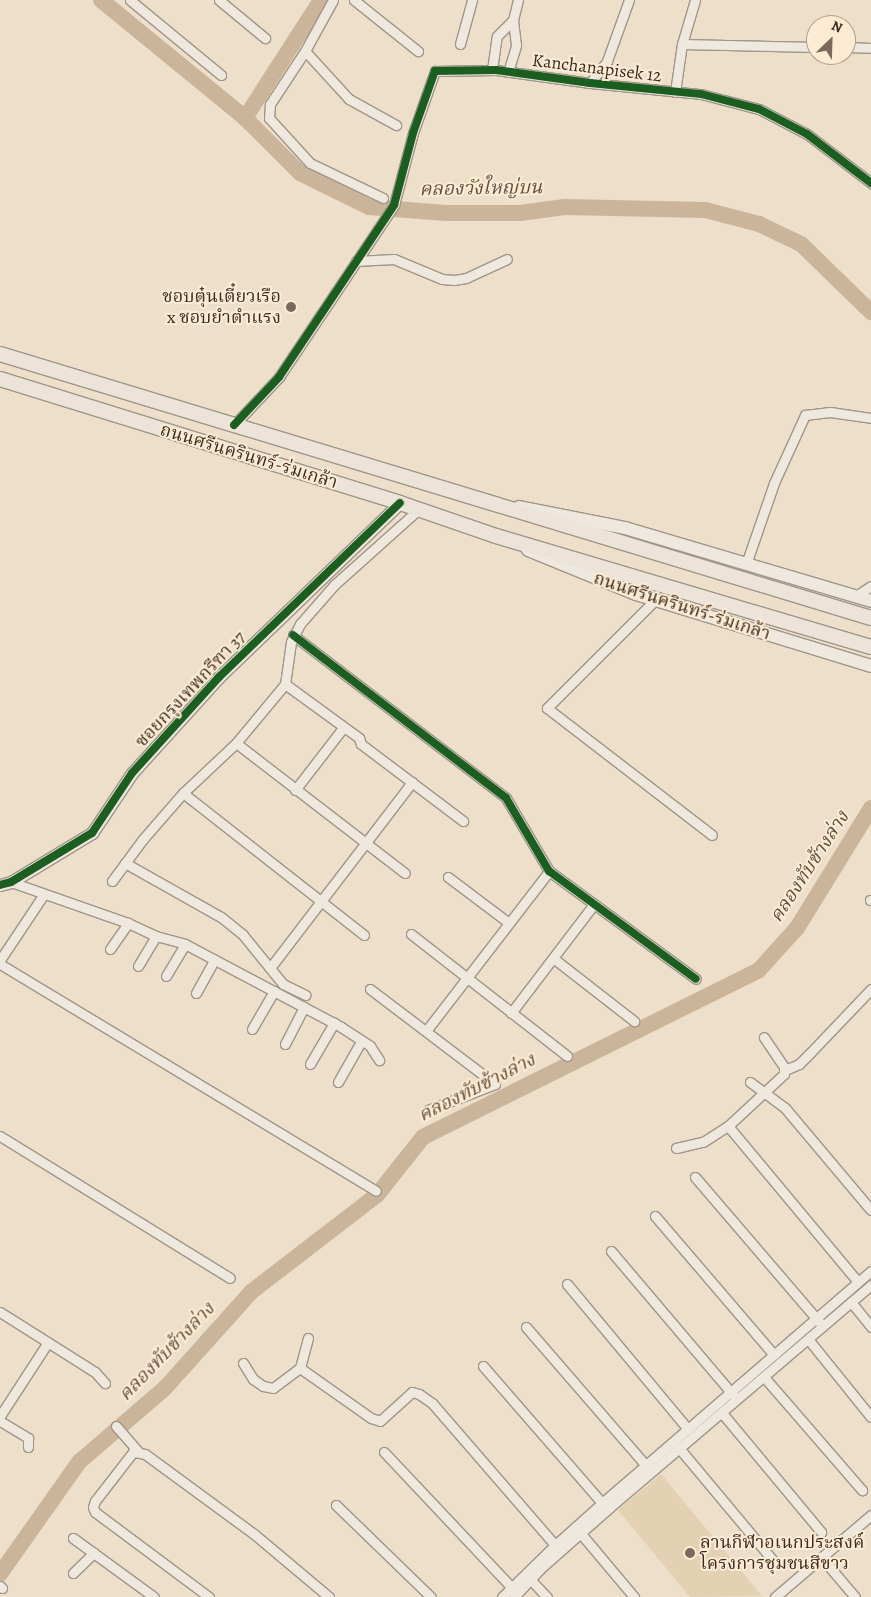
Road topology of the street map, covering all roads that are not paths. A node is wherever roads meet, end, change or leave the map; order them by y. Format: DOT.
graph roads {
  1 [pos="130,0"];
  2 [pos="218,0"];
  3 [pos="333,0"];
  4 [pos="354,0"];
  5 [pos="472,0"];
  6 [pos="518,0"];
  7 [pos="630,0"];
  8 [pos="695,0"];
  9 [pos="513,20"];
  10 [pos="265,38"];
  11 [pos="460,44"];
  12 [pos="682,44"];
  13 [pos="806,47"];
  14 [pos="856,47"];
  15 [pos="871,48"];
  16 [pos="305,51"];
  17 [pos="418,51"];
  18 [pos="492,70"];
  19 [pos="508,72"];
  20 [pos="221,75"];
  21 [pos="590,83"];
  22 [pos="675,92"];
  23 [pos="396,125"];
  24 [pos="871,183"];
  25 [pos="383,198"];
  26 [pos="507,259"];
  27 [pos="356,261"];
  28 [pos="0,354"];
  29 [pos="0,379"];
  30 [pos="871,418"];
  31 [pos="234,425"];
  32 [pos="400,503"];
  33 [pos="497,504"];
  34 [pos="419,509"];
  35 [pos="496,536"];
  36 [pos="746,564"];
  37 [pos="871,586"];
  38 [pos="856,596"];
  39 [pos="655,600"];
  40 [pos="871,600"];
  41 [pos="871,618"];
  42 [pos="294,635"];
  43 [pos="871,648"];
  44 [pos="871,666"];
  45 [pos="285,684"];
  46 [pos="343,728"];
  47 [pos="236,743"];
  48 [pos="412,782"];
  49 [pos="295,790"];
  50 [pos="184,793"];
  51 [pos="463,821"];
  52 [pos="712,835"];
  53 [pos="365,843"];
  54 [pos="125,863"];
  55 [pos="549,871"];
  56 [pos="405,873"];
  57 [pos="448,877"];
  58 [pos="112,881"];
  59 [pos="6,884"];
  60 [pos="44,894"];
  61 [pos="320,902"];
  62 [pos="594,904"];
  63 [pos="128,923"];
  64 [pos="509,924"];
  65 [pos="411,934"];
  66 [pos="364,935"];
  67 [pos="156,936"];
  68 [pos="185,944"];
  69 [pos="110,949"];
  70 [pos="553,958"];
  71 [pos="214,960"];
  72 [pos="0,962"];
  73 [pos="138,966"];
  74 [pos="270,968"];
  75 [pos="166,976"];
  76 [pos="467,978"];
  77 [pos="696,979"];
  78 [pos="370,988"];
  79 [pos="871,989"];
  80 [pos="274,991"];
  81 [pos="196,993"];
  82 [pos="306,995"];
  83 [pos="304,1007"];
  84 [pos="511,1012"];
  85 [pos="634,1021"];
  86 [pos="334,1023"];
  87 [pos="252,1029"];
  88 [pos="426,1031"];
  89 [pos="764,1036"];
  90 [pos="362,1040"];
  91 [pos="285,1044"];
  92 [pos="567,1056"];
  93 [pos="379,1060"];
  94 [pos="310,1064"];
  95 [pos="785,1070"];
  96 [pos="338,1082"];
  97 [pos="750,1082"];
  98 [pos="765,1092"];
  99 [pos="428,1110"];
  100 [pos="728,1126"];
  101 [pos="0,1136"];
  102 [pos="676,1148"];
  103 [pos="695,1177"];
  104 [pos="376,1191"];
  105 [pos="871,1210"];
  106 [pos="655,1216"];
  107 [pos="611,1251"];
  108 [pos="871,1271"];
  109 [pos="230,1278"];
  110 [pos="858,1282"];
  111 [pos="567,1284"];
  112 [pos="871,1285"];
  113 [pos="851,1302"];
  114 [pos="0,1312"];
  115 [pos="816,1319"];
  116 [pos="526,1327"];
  117 [pos="823,1327"];
  118 [pos="871,1328"];
  119 [pos="308,1338"];
  120 [pos="808,1339"];
  121 [pos="48,1342"];
  122 [pos="774,1355"];
  123 [pos="243,1363"];
  124 [pos="483,1366"];
  125 [pos="300,1368"];
  126 [pos="764,1377"];
  127 [pos="105,1383"];
  128 [pos="731,1392"];
  129 [pos="738,1400"];
  130 [pos="722,1414"];
  131 [pos="0,1416"];
  132 [pos="871,1417"];
  133 [pos="0,1421"];
  134 [pos="116,1426"];
  135 [pos="688,1429"];
  136 [pos="28,1447"];
  137 [pos="679,1448"];
  138 [pos="138,1451"];
  139 [pos="384,1452"];
  140 [pos="649,1468"];
  141 [pos="862,1490"];
  142 [pos="602,1503"];
  143 [pos="336,1505"];
  144 [pos="869,1521"];
  145 [pos="578,1530"];
  146 [pos="821,1532"];
  147 [pos="73,1538"];
  148 [pos="554,1545"];
  149 [pos="94,1553"];
  150 [pos="822,1558"];
  151 [pos="775,1563"];
  152 [pos="73,1573"];
  153 [pos="530,1579"];
  154 [pos="511,1587"];
  155 [pos="779,1596"];
  156 [pos="154,1597"];
  157 [pos="209,1597"];
  158 [pos="329,1597"];
  159 [pos="431,1597"];
  160 [pos="502,1597"];
  161 [pos="514,1597"];
  162 [pos="547,1597"];
  163 [pos="634,1597"];
  164 [pos="855,1597"];
  1 -- 20 [label="street"];
  2 -- 10 [label="street"];
  3 -- 16 [label="street"];
  4 -- 17 [label="street"];
  5 -- 11 [label="street"];
  6 -- 9 [label="street"];
  7 -- 21 [label="street"];
  8 -- 12 [label="street"];
  9 -- 18 [label="street"];
  9 -- 19 [label="street"];
  12 -- 13 [label="street"];
  12 -- 22 [label="street"];
  14 -- 15 [label="street"];
  16 -- 23 [label="street"];
  16 -- 25 [label="street"];
  18 -- 19 [label="street, Kanchanapisek 12"];
  18 -- 27 [label="street, Kanchanapisek 12"];
  19 -- 21 [label="street, Kanchanapisek 12"];
  21 -- 22 [label="street, Kanchanapisek 12"];
  22 -- 24 [label="street, Kanchanapisek 12"];
  26 -- 27 [label="street"];
  27 -- 31 [label="street"];
  28 -- 31 [label="main road, ถนนศรีนครินทร์-ร่มเกล้า"];
  29 -- 32 [label="main road, ถนนศรีนครินทร์-ร่มเกล้า"];
  30 -- 36 [label="street"];
  31 -- 33 [label="main road, ถนนศรีนครินทร์-ร่มเกล้า"];
  32 -- 34 [label="main road, ถนนศรีนครินทร์-ร่มเกล้า"];
  32 -- 59 [label="street, ซอยกรุงเทพกรีฑา 37"];
  33 -- 36 [label="main road, ถนนศรีนครินทร์-ร่มเกล้า"];
  33 -- 41 [label="main road, ถนนศรีนครินทร์-ร่มเกล้า"];
  34 -- 35 [label="main road, ถนนศรีนครินทร์-ร่มเกล้า"];
  34 -- 42 [label="street"];
  35 -- 39 [label="main road, ถนนศรีนครินทร์-ร่มเกล้า"];
  35 -- 43 [label="main road, ถนนศรีนครินทร์-ร่มเกล้า"];
  36 -- 38 [label="main road, ถนนศรีนครินทร์-ร่มเกล้า"];
  37 -- 38 [label="street"];
  38 -- 40 [label="main road, ถนนศรีนครินทร์-ร่มเกล้า"];
  39 -- 44 [label="main road, ถนนศรีนครินทร์-ร่มเกล้า"];
  39 -- 52 [label="street"];
  42 -- 45 [label="street"];
  42 -- 55 [label="street"];
  45 -- 46 [label="street"];
  45 -- 47 [label="street"];
  46 -- 48 [label="street"];
  46 -- 49 [label="street"];
  47 -- 49 [label="street"];
  47 -- 50 [label="street"];
  48 -- 51 [label="street"];
  48 -- 53 [label="street"];
  49 -- 53 [label="street"];
  50 -- 54 [label="street"];
  50 -- 61 [label="street"];
  53 -- 56 [label="street"];
  53 -- 61 [label="street"];
  54 -- 58 [label="street"];
  54 -- 74 [label="street"];
  55 -- 62 [label="street"];
  55 -- 64 [label="street"];
  57 -- 64 [label="street"];
  59 -- 60 [label="street"];
  60 -- 63 [label="street"];
  60 -- 72 [label="street"];
  61 -- 66 [label="street"];
  61 -- 74 [label="street"];
  62 -- 70 [label="street"];
  62 -- 77 [label="street"];
  63 -- 67 [label="street"];
  63 -- 69 [label="street"];
  64 -- 76 [label="street"];
  65 -- 76 [label="street"];
  67 -- 68 [label="street"];
  67 -- 73 [label="street"];
  68 -- 71 [label="street"];
  68 -- 75 [label="street"];
  70 -- 84 [label="street"];
  70 -- 85 [label="street"];
  71 -- 80 [label="street"];
  71 -- 81 [label="street"];
  72 -- 104 [label="street"];
  74 -- 82 [label="street"];
  76 -- 84 [label="street"];
  76 -- 88 [label="street"];
  78 -- 88 [label="street"];
  79 -- 95 [label="street"];
  80 -- 83 [label="street"];
  80 -- 87 [label="street"];
  83 -- 86 [label="street"];
  83 -- 91 [label="street"];
  84 -- 92 [label="street"];
  86 -- 90 [label="street"];
  86 -- 94 [label="street"];
  88 -- 99 [label="street"];
  89 -- 95 [label="street"];
  90 -- 93 [label="street"];
  90 -- 96 [label="street"];
  95 -- 98 [label="street"];
  97 -- 98 [label="street"];
  98 -- 100 [label="street"];
  98 -- 105 [label="street"];
  100 -- 102 [label="street"];
  100 -- 110 [label="street"];
  101 -- 109 [label="street"];
  103 -- 115 [label="street"];
  106 -- 122 [label="street"];
  107 -- 128 [label="street"];
  108 -- 110 [label="street"];
  110 -- 115 [label="street"];
  111 -- 135 [label="street"];
  112 -- 113 [label="street"];
  113 -- 117 [label="street"];
  113 -- 118 [label="street"];
  114 -- 121 [label="street"];
  115 -- 117 [label="street"];
  115 -- 122 [label="street"];
  116 -- 140 [label="street"];
  117 -- 120 [label="street"];
  119 -- 125 [label="street"];
  120 -- 126 [label="street"];
  120 -- 132 [label="street"];
  121 -- 127 [label="street"];
  121 -- 131 [label="street"];
  122 -- 128 [label="street"];
  123 -- 125 [label="street"];
  124 -- 142 [label="street"];
  125 -- 148 [label="street"];
  126 -- 129 [label="street"];
  126 -- 141 [label="street"];
  128 -- 129 [label="street"];
  128 -- 135 [label="street"];
  129 -- 130 [label="street"];
  130 -- 137 [label="street"];
  130 -- 146 [label="street"];
  133 -- 136 [label="street"];
  134 -- 138 [label="street"];
  135 -- 140 [label="street"];
  137 -- 140 [label="street"];
  137 -- 151 [label="street"];
  138 -- 157 [label="street"];
  138 -- 158 [label="street"];
  139 -- 154 [label="street"];
  140 -- 142 [label="street"];
  140 -- 145 [label="street"];
  142 -- 145 [label="street"];
  143 -- 159 [label="street"];
  144 -- 150 [label="street"];
  145 -- 148 [label="street"];
  145 -- 153 [label="street"];
  145 -- 163 [label="street"];
  147 -- 149 [label="street"];
  148 -- 154 [label="street"];
  149 -- 152 [label="street"];
  149 -- 156 [label="street"];
  150 -- 155 [label="street"];
  150 -- 164 [label="street"];
  153 -- 161 [label="street"];
  153 -- 162 [label="street"];
  154 -- 160 [label="street"];
}
